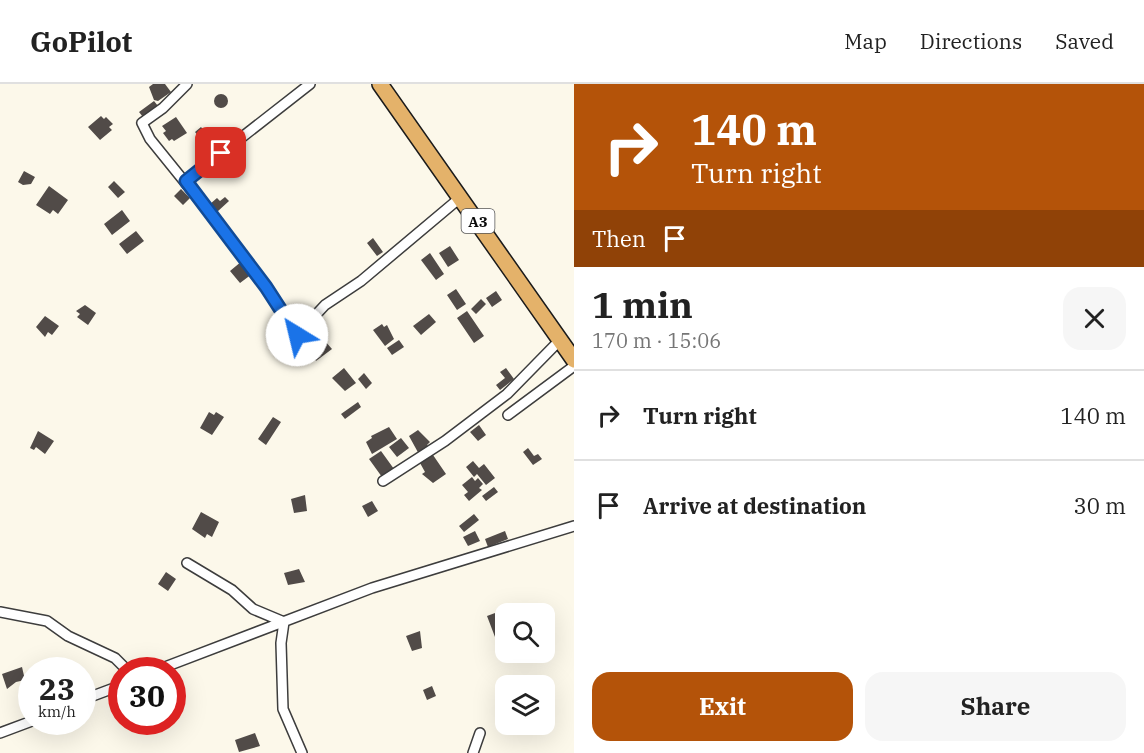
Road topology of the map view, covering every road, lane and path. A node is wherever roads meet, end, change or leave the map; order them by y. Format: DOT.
graph roads {
  1 [pos="186,84"];
  2 [pos="310,84"];
  3 [pos="380,84"];
  4 [pos="186,181"];
  5 [pos="461,197"];
  6 [pos="560,340"];
  7 [pos="574,360"];
  8 [pos="574,366"];
  9 [pos="508,416"];
  10 [pos="383,481"];
  11 [pos="574,526"];
  12 [pos="187,563"];
  13 [pos="0,612"];
  14 [pos="284,622"];
  15 [pos="113,657"];
  16 [pos="186,659"];
  17 [pos="18,726"];
  18 [pos="0,733"];
  19 [pos="480,733"];
  20 [pos="302,753"];
  21 [pos="473,753"];
  1 -- 4 [label="street"];
  2 -- 4 [label="street"];
  3 -- 5 [label="highway, A3"];
  4 -- 5 [label="street"];
  5 -- 6 [label="highway, A3"];
  6 -- 7 [label="highway, A3"];
  6 -- 10 [label="street"];
  8 -- 9 [label="street"];
  11 -- 14 [label="street"];
  12 -- 14 [label="street"];
  13 -- 15 [label="street"];
  14 -- 16 [label="street"];
  14 -- 20 [label="street"];
  17 -- 18 [label="street"];
  19 -- 21 [label="street"];
}
